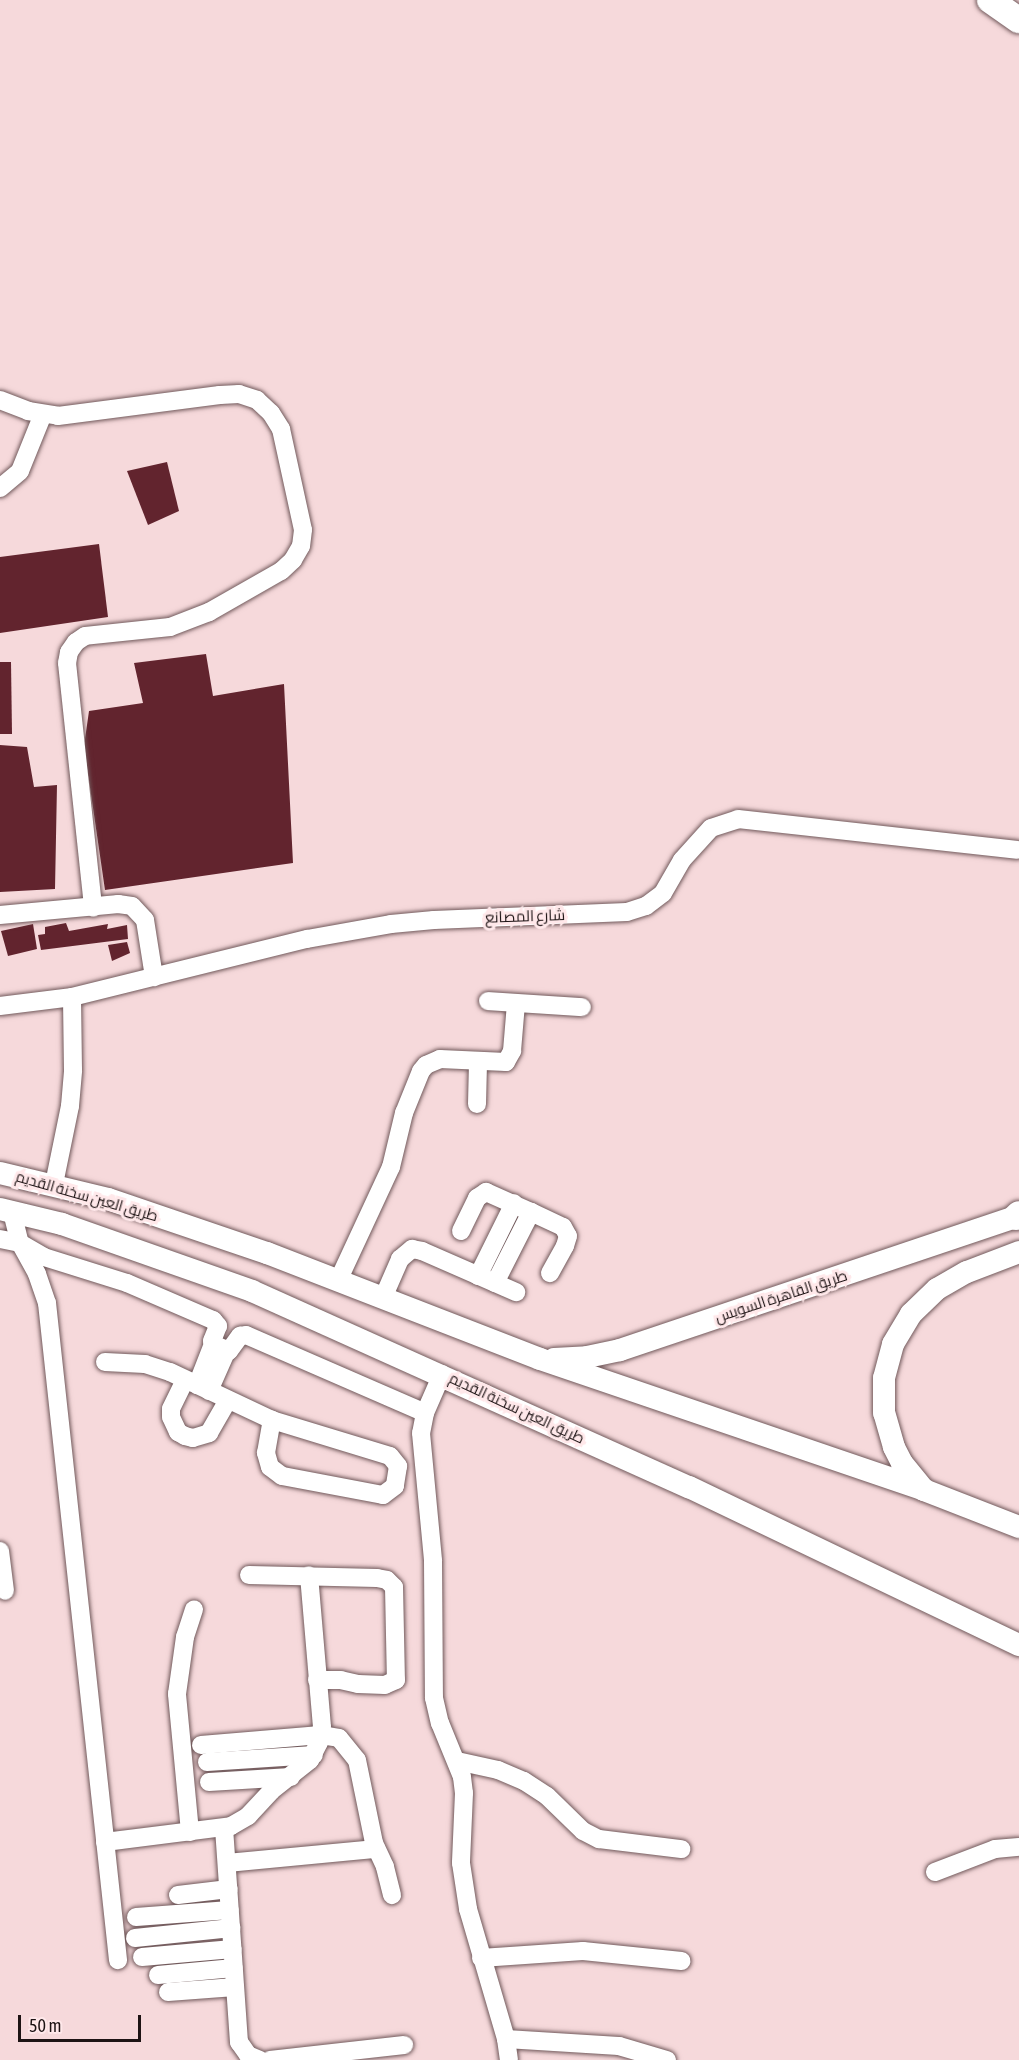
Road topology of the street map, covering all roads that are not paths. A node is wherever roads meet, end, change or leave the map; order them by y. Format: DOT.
graph roads {
  1 [pos="990,0"];
  2 [pos="1009,0"];
  3 [pos="1019,6"];
  4 [pos="1019,20"];
  5 [pos="0,400"];
  6 [pos="43,414"];
  7 [pos="0,488"];
  8 [pos="1017,850"];
  9 [pos="93,908"];
  10 [pos="0,915"];
  11 [pos="154,977"];
  12 [pos="72,997"];
  13 [pos="488,1001"];
  14 [pos="516,1003"];
  15 [pos="0,1006"];
  16 [pos="582,1007"];
  17 [pos="478,1062"];
  18 [pos="477,1104"];
  19 [pos="0,1173"];
  20 [pos="54,1184"];
  21 [pos="514,1203"];
  22 [pos="6,1210"];
  23 [pos="531,1212"];
  24 [pos="1018,1216"];
  25 [pos="461,1231"];
  26 [pos="0,1239"];
  27 [pos="20,1243"];
  28 [pos="1019,1252"];
  29 [pos="550,1273"];
  30 [pos="487,1279"];
  31 [pos="338,1281"];
  32 [pos="516,1292"];
  33 [pos="383,1298"];
  34 [pos="220,1347"];
  35 [pos="540,1359"];
  36 [pos="105,1362"];
  37 [pos="442,1374"];
  38 [pos="197,1385"];
  39 [pos="228,1400"];
  40 [pos="425,1413"];
  41 [pos="272,1420"];
  42 [pos="924,1490"];
  43 [pos="1019,1527"];
  44 [pos="0,1551"];
  45 [pos="249,1575"];
  46 [pos="309,1576"];
  47 [pos="5,1590"];
  48 [pos="194,1609"];
  49 [pos="1019,1645"];
  50 [pos="317,1680"];
  51 [pos="321,1735"];
  52 [pos="314,1755"];
  53 [pos="457,1761"];
  54 [pos="291,1777"];
  55 [pos="209,1782"];
  56 [pos="224,1828"];
  57 [pos="190,1832"];
  58 [pos="105,1842"];
  59 [pos="1019,1847"];
  60 [pos="376,1849"];
  61 [pos="681,1849"];
  62 [pos="227,1863"];
  63 [pos="935,1872"];
  64 [pos="229,1890"];
  65 [pos="178,1895"];
  66 [pos="392,1895"];
  67 [pos="136,1917"];
  68 [pos="231,1919"];
  69 [pos="135,1938"];
  70 [pos="233,1949"];
  71 [pos="142,1957"];
  72 [pos="481,1958"];
  73 [pos="118,1960"];
  74 [pos="681,1961"];
  75 [pos="234,1968"];
  76 [pos="158,1975"];
  77 [pos="235,1987"];
  78 [pos="168,1992"];
  79 [pos="506,2039"];
  80 [pos="404,2044"];
  81 [pos="260,2060"];
  82 [pos="270,2060"];
  83 [pos="509,2060"];
  84 [pos="668,2060"];
  1 -- 4 [label="highway"];
  2 -- 3 [label="highway"];
  5 -- 6 [label="street"];
  6 -- 7 [label="street"];
  6 -- 9 [label="street"];
  8 -- 11 [label="street, شارع المصانع"];
  9 -- 10 [label="street"];
  9 -- 11 [label="street"];
  11 -- 12 [label="street, شارع المصانع"];
  12 -- 15 [label="street, شارع المصانع"];
  12 -- 20 [label="street"];
  13 -- 14 [label="street"];
  14 -- 16 [label="street"];
  14 -- 17 [label="street"];
  17 -- 18 [label="street"];
  17 -- 31 [label="street"];
  19 -- 20 [label="main road, طريق العين سخنة القديم"];
  20 -- 31 [label="main road, طريق العين سخنة القديم"];
  21 -- 23 [label="street"];
  21 -- 25 [label="street"];
  21 -- 30 [label="street"];
  22 -- 27 [label="street"];
  22 -- 37 [label="main road, طريق العين سخنة القديم"];
  23 -- 29 [label="street"];
  23 -- 30 [label="street"];
  24 -- 35 [label="main road, طريق القاهرة السويس"];
  26 -- 27 [label="street"];
  27 -- 34 [label="street"];
  27 -- 58 [label="street"];
  28 -- 42 [label="main road"];
  30 -- 32 [label="street"];
  30 -- 33 [label="street"];
  31 -- 33 [label="main road, طريق العين سخنة القديم"];
  33 -- 35 [label="main road, طريق العين سخنة القديم"];
  34 -- 38 [label="street"];
  34 -- 40 [label="street"];
  35 -- 42 [label="main road, طريق العين سخنة القديم"];
  36 -- 38 [label="street"];
  37 -- 40 [label="street"];
  37 -- 49 [label="main road, طريق العين سخنة القديم"];
  38 -- 39 [label="street"];
  38 -- 39 [label="street"];
  39 -- 41 [label="street"];
  40 -- 53 [label="street"];
  41 -- 41 [label="street"];
  42 -- 43 [label="main road, طريق العين سخنة القديم"];
  44 -- 47 [label="street"];
  45 -- 46 [label="street"];
  46 -- 50 [label="street"];
  46 -- 50 [label="street"];
  48 -- 57 [label="street"];
  50 -- 51 [label="street"];
  51 -- 52 [label="street"];
  51 -- 52 [label="street"];
  51 -- 60 [label="street"];
  52 -- 54 [label="street"];
  53 -- 61 [label="street"];
  53 -- 72 [label="street"];
  54 -- 55 [label="street"];
  54 -- 56 [label="street"];
  56 -- 57 [label="street"];
  56 -- 62 [label="street"];
  57 -- 58 [label="street"];
  58 -- 73 [label="street"];
  59 -- 63 [label="street"];
  60 -- 62 [label="street"];
  60 -- 66 [label="street"];
  62 -- 64 [label="street"];
  64 -- 65 [label="street"];
  64 -- 68 [label="street"];
  67 -- 68 [label="street"];
  68 -- 69 [label="street"];
  68 -- 70 [label="street"];
  70 -- 71 [label="street"];
  70 -- 75 [label="street"];
  72 -- 74 [label="street"];
  72 -- 79 [label="street"];
  75 -- 76 [label="street"];
  75 -- 77 [label="street"];
  77 -- 78 [label="street"];
  77 -- 81 [label="street"];
  79 -- 83 [label="street"];
  79 -- 84 [label="street"];
  80 -- 82 [label="street"];
}
